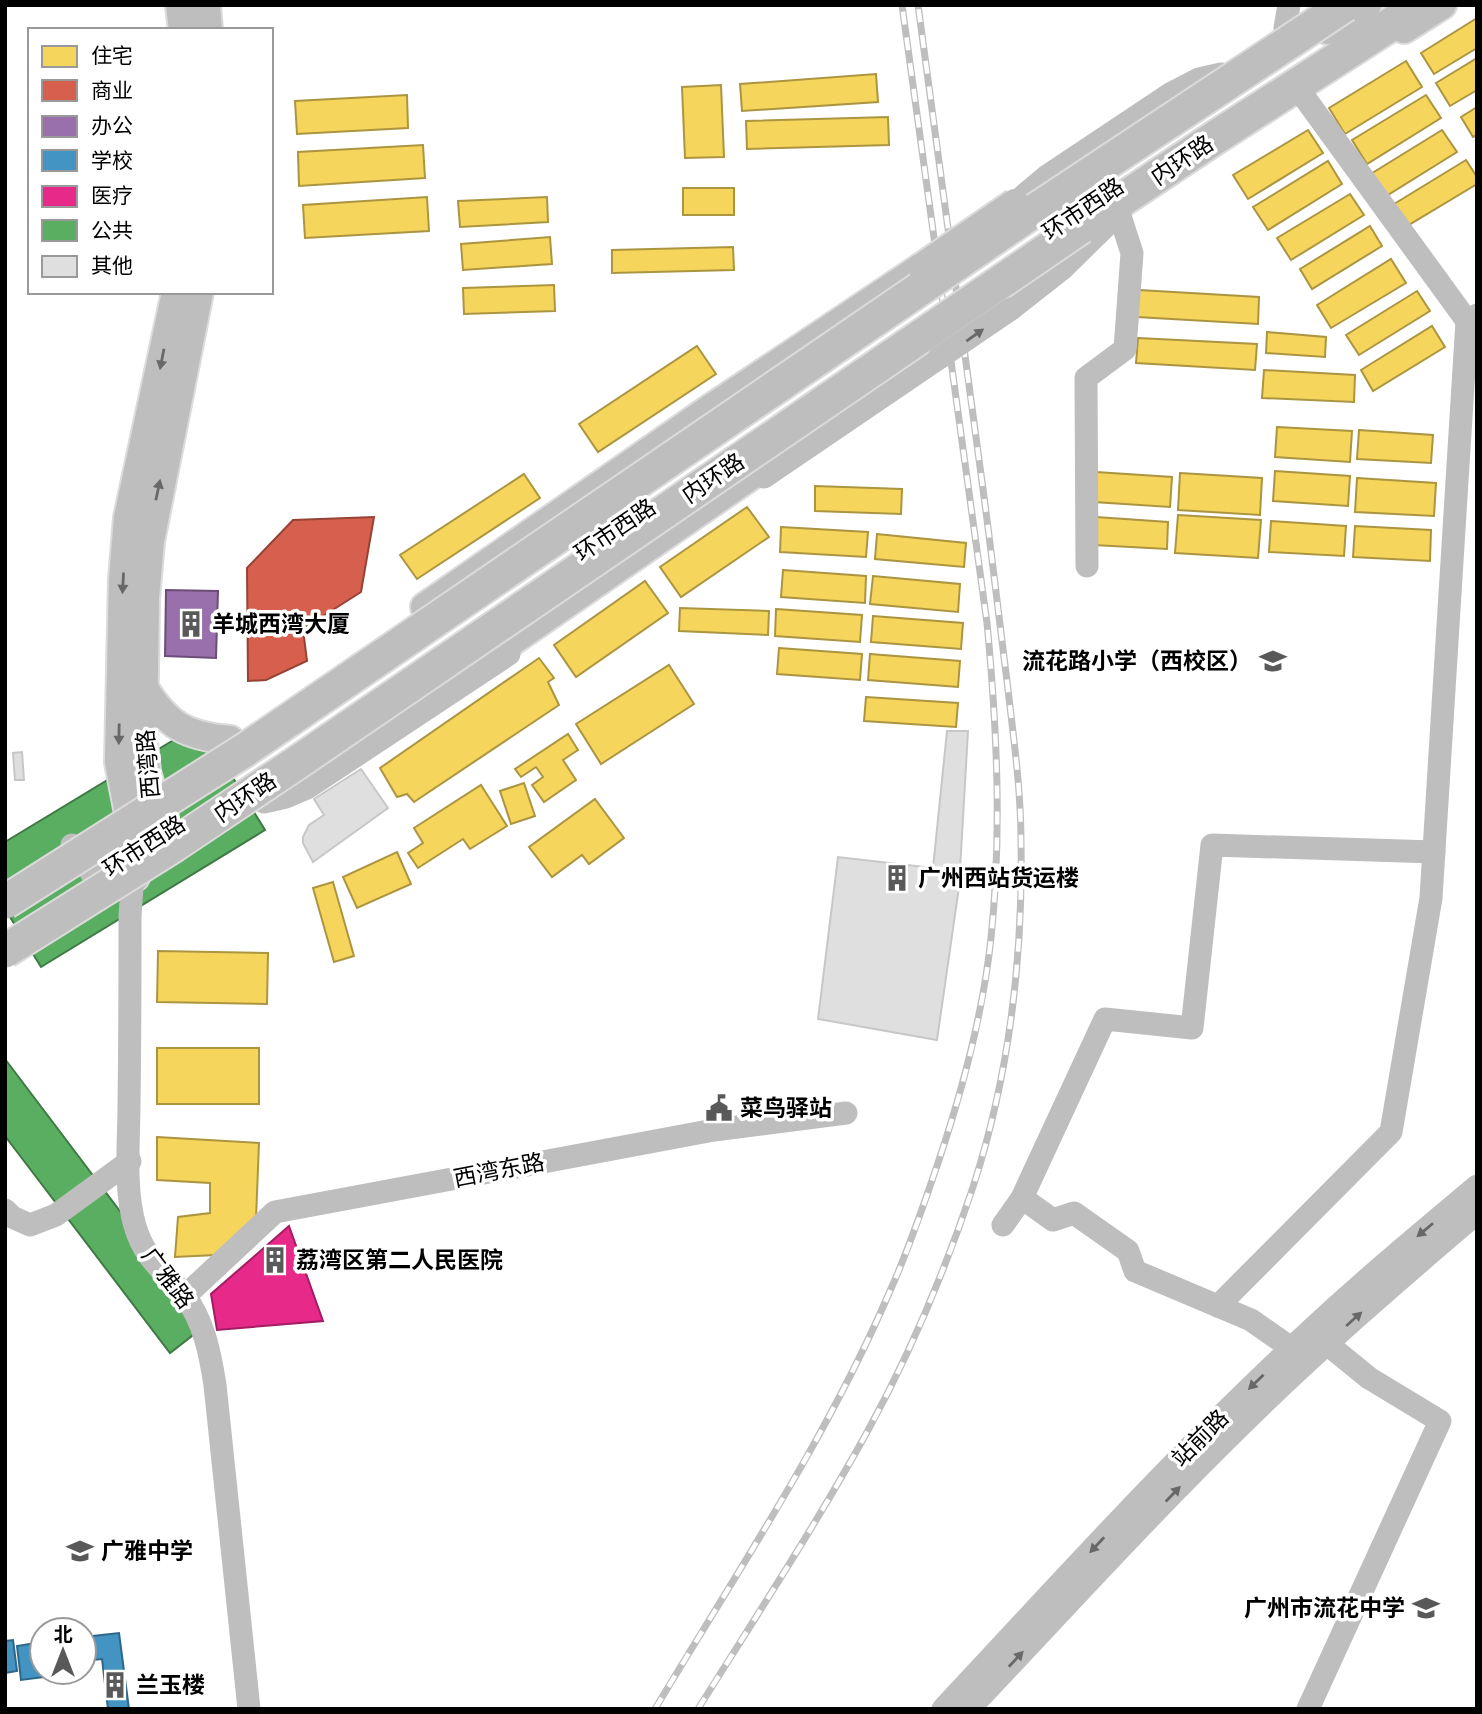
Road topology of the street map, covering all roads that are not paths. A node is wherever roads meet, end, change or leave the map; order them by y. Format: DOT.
graph roads {
  1 [pos="180,5"];
  2 [pos="206,5"];
  3 [pos="1317,5"];
  4 [pos="1337,5"];
  5 [pos="1345,5"];
  6 [pos="1367,5"];
  7 [pos="1397,5"];
  8 [pos="1421,5"];
  9 [pos="1442,5"];
  10 [pos="1287,17"];
  11 [pos="183,28"];
  12 [pos="208,28"];
  13 [pos="1220,87"];
  14 [pos="1302,94"];
  15 [pos="1113,168"];
  16 [pos="1044,187"];
  17 [pos="1015,204"];
  18 [pos="1119,214"];
  19 [pos="1015,257"];
  20 [pos="176,294"];
  21 [pos="199,294"];
  22 [pos="1472,318"];
  23 [pos="935,319"];
  24 [pos="1471,358"];
  25 [pos="876,386"];
  26 [pos="1467,476"];
  27 [pos="1087,566"];
  28 [pos="440,638"];
  29 [pos="144,688"];
  30 [pos="230,740"];
  31 [pos="264,802"];
  32 [pos="168,819"];
  33 [pos="1434,852"];
  34 [pos="84,863"];
  35 [pos="5,885"];
  36 [pos="132,887"];
  37 [pos="5,893"];
  38 [pos="5,902"];
  39 [pos="5,916"];
  40 [pos="5,935"];
  41 [pos="5,951"];
  42 [pos="5,967"];
  43 [pos="846,1113"];
  44 [pos="130,1161"];
  45 [pos="1477,1186"];
  46 [pos="1022,1198"];
  47 [pos="5,1210"];
  48 [pos="1477,1213"];
  49 [pos="1003,1226"];
  50 [pos="185,1296"];
  51 [pos="1218,1306"];
  52 [pos="1326,1343"];
  53 [pos="1291,1348"];
  54 [pos="249,1709"];
  55 [pos="943,1709"];
  56 [pos="969,1709"];
  57 [pos="1308,1709"];
  1 -- 11 [label="main road"];
  2 -- 12 [label="main road"];
  3 -- 10 [label="main road"];
  4 -- 13 [label="highway, bridge"];
  5 -- 13 [label="highway, 内环路, bridge"];
  6 -- 13 [label="main road, 环市西路"];
  7 -- 19 [label="main road, 环市西路"];
  8 -- 32 [label="highway, 内环路, bridge"];
  9 -- 14 [label="main road"];
  10 -- 13 [label="main road"];
  13 -- 15 [label="main road, 环市西路"];
  13 -- 16 [label="main road"];
  13 -- 17 [label="street"];
  13 -- 32 [label="highway, 内环路, bridge"];
  14 -- 18 [label="main road"];
  14 -- 22 [label="street"];
  15 -- 16 [label="main road"];
  15 -- 19 [label="main road, 环市西路"];
  16 -- 17 [label="main road"];
  17 -- 23 [label="main road, bridge"];
  18 -- 19 [label="main road"];
  23 -- 18 [label="street, one-way, bridge"];
  18 -- 27 [label="street"];
  19 -- 23 [label="main road, 环市西路"];
  19 -- 23 [label="main road"];
  20 -- 32 [label="main road, 西湾路, one-way"];
  29 -- 21 [label="main road, 西湾路, one-way"];
  22 -- 24 [label="street"];
  23 -- 25 [label="main road"];
  23 -- 28 [label="main road, 环市西路"];
  23 -- 28 [label="main road"];
  23 -- 28 [label="main road, 环市西路"];
  23 -- 31 [label="street"];
  24 -- 26 [label="street"];
  25 -- 32 [label="highway, bridge"];
  26 -- 33 [label="street"];
  28 -- 30 [label="main road"];
  28 -- 31 [label="main road"];
  28 -- 32 [label="main road, 环市西路"];
  29 -- 30 [label="main road"];
  29 -- 32 [label="main road, 西湾路"];
  30 -- 32 [label="main road"];
  31 -- 32 [label="main road"];
  31 -- 32 [label="main road"];
  32 -- 34 [label="main road, 环市西路"];
  32 -- 34 [label="main road"];
  32 -- 36 [label="main road"];
  32 -- 36 [label="main road"];
  32 -- 37 [label="highway, bridge"];
  32 -- 38 [label="highway, 内环路, bridge"];
  32 -- 41 [label="highway, 内环路, bridge"];
  33 -- 46 [label="street"];
  33 -- 51 [label="street"];
  34 -- 35 [label="main road"];
  34 -- 39 [label="main road, 环市西路"];
  34 -- 40 [label="main road, 环市西路"];
  36 -- 42 [label="main road"];
  36 -- 44 [label="street, 广雅路"];
  43 -- 50 [label="street, 西湾东路"];
  44 -- 47 [label="street"];
  44 -- 50 [label="street, 广雅路"];
  45 -- 53 [label="street, 站前路, one-way"];
  46 -- 49 [label="street"];
  46 -- 51 [label="street"];
  52 -- 48 [label="street, 站前路, one-way"];
  50 -- 54 [label="street, 广雅路"];
  51 -- 53 [label="street"];
  56 -- 52 [label="street, 站前路, one-way"];
  52 -- 57 [label="street"];
  53 -- 55 [label="street, 站前路, one-way"];
}
